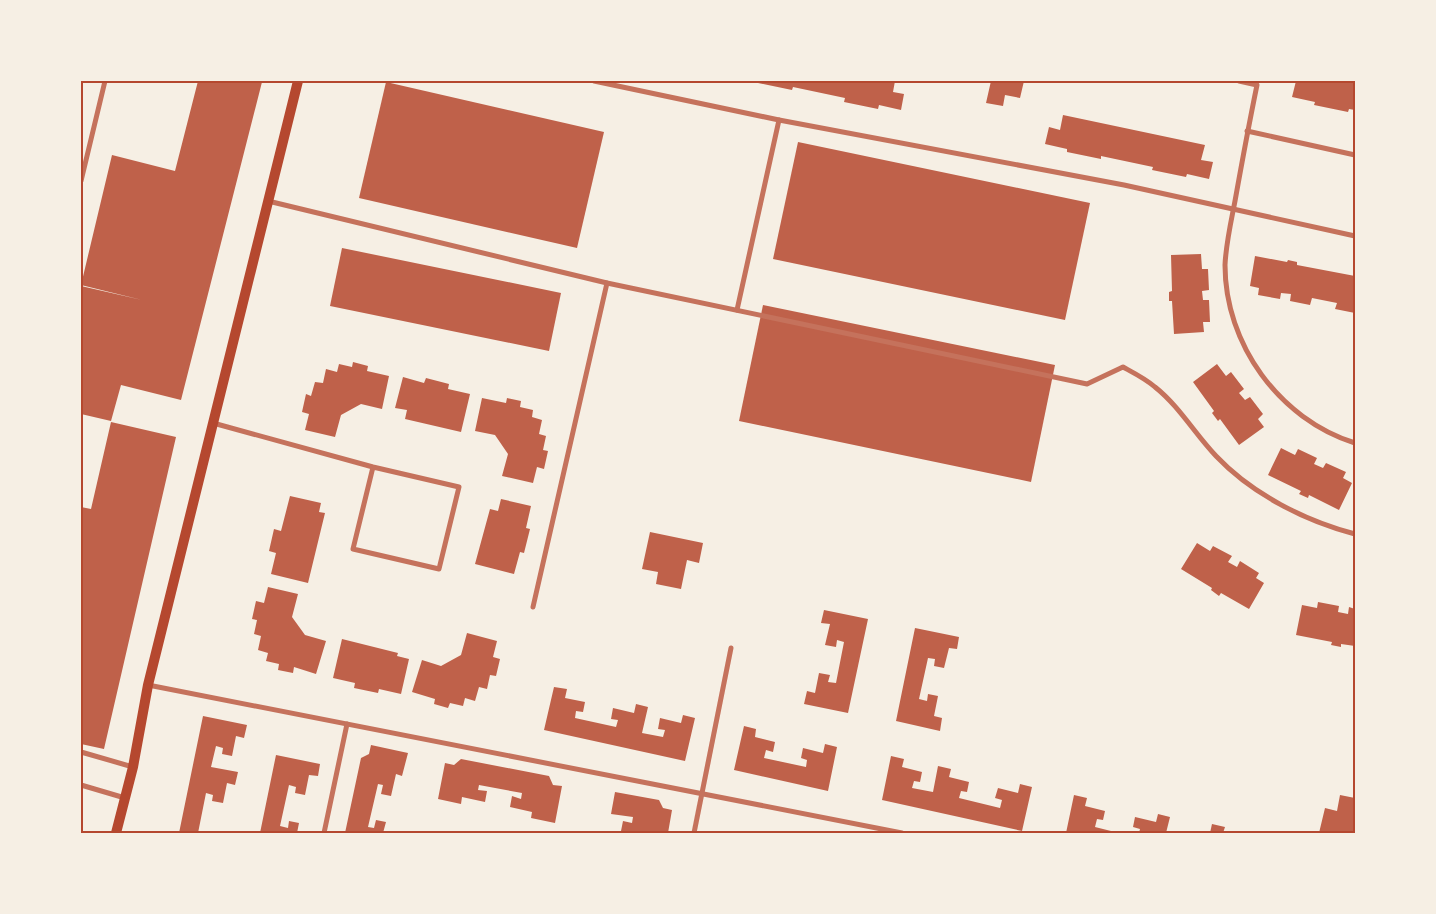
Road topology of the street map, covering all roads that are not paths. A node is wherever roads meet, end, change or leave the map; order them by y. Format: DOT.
graph roads {
  1 [pos="104,81"];
  2 [pos="298,81"];
  3 [pos="594,81"];
  4 [pos="1239,81"];
  5 [pos="614,82"];
  6 [pos="779,120"];
  7 [pos="1247,131"];
  8 [pos="1355,155"];
  9 [pos="81,181"];
  10 [pos="268,201"];
  11 [pos="1234,210"];
  12 [pos="1355,236"];
  13 [pos="607,283"];
  14 [pos="737,310"];
  15 [pos="213,424"];
  16 [pos="1355,443"];
  17 [pos="373,467"];
  18 [pos="1355,534"];
  19 [pos="533,607"];
  20 [pos="731,648"];
  21 [pos="148,685"];
  22 [pos="347,724"];
  23 [pos="81,752"];
  24 [pos="133,767"];
  25 [pos="81,785"];
  26 [pos="702,794"];
  27 [pos="125,798"];
  28 [pos="116,833"];
  29 [pos="324,833"];
  30 [pos="694,833"];
  31 [pos="902,833"];
  1 -- 9 [label="street"];
  2 -- 10 [label="main road"];
  3 -- 5 [label="street"];
  4 -- 7 [label="street"];
  5 -- 6 [label="street"];
  6 -- 11 [label="street"];
  6 -- 14 [label="street"];
  7 -- 8 [label="street"];
  7 -- 11 [label="street"];
  10 -- 13 [label="street"];
  10 -- 15 [label="main road"];
  11 -- 12 [label="street"];
  11 -- 16 [label="street"];
  13 -- 14 [label="street"];
  13 -- 19 [label="street"];
  14 -- 18 [label="street"];
  15 -- 17 [label="street"];
  15 -- 21 [label="main road"];
  17 -- 17 [label="street"];
  20 -- 26 [label="street"];
  21 -- 22 [label="street"];
  21 -- 24 [label="main road"];
  22 -- 26 [label="street"];
  22 -- 29 [label="street"];
  23 -- 24 [label="street"];
  24 -- 27 [label="main road"];
  25 -- 27 [label="street"];
  26 -- 30 [label="street"];
  26 -- 31 [label="street"];
  27 -- 28 [label="main road"];
}
